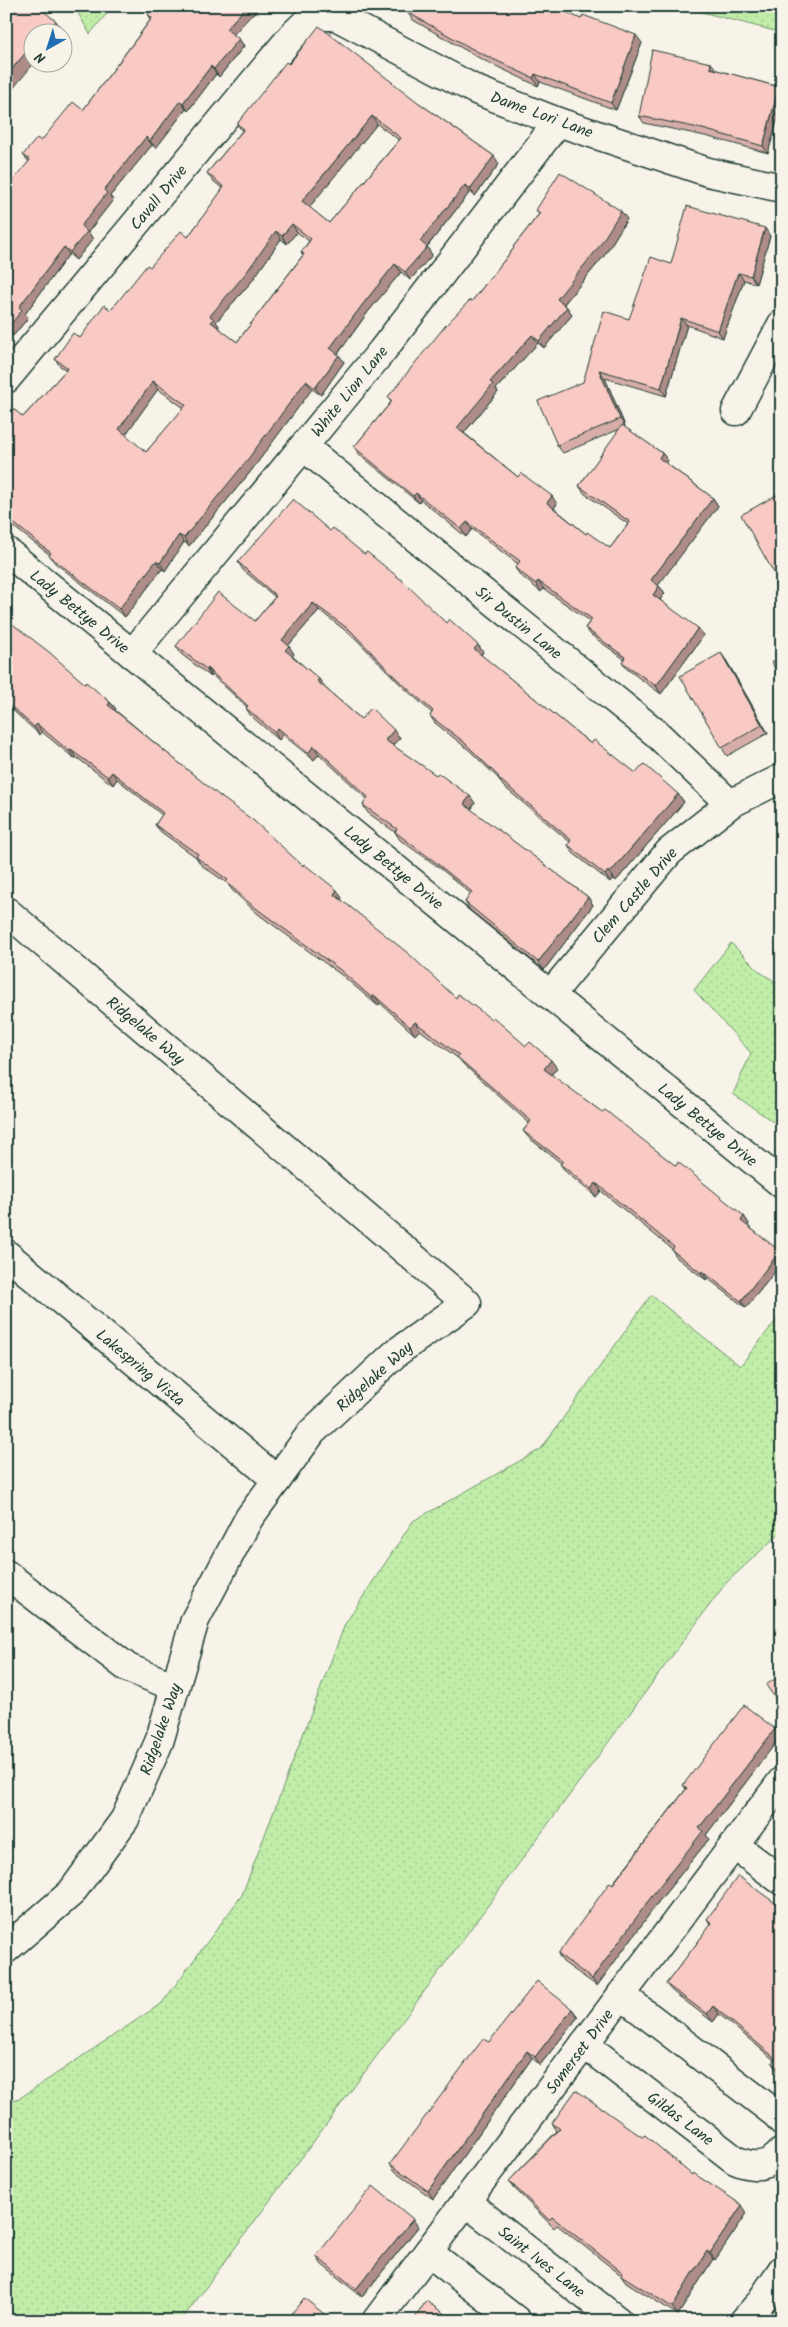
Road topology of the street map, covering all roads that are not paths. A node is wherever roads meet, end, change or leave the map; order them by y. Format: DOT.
graph roads {
  1 [pos="313,16"];
  2 [pos="558,122"];
  3 [pos="782,188"];
  4 [pos="782,324"];
  5 [pos="6,379"];
  6 [pos="736,411"];
  7 [pos="304,446"];
  8 [pos="6,551"];
  9 [pos="132,654"];
  10 [pos="782,778"];
  11 [pos="730,804"];
  12 [pos="6,911"];
  13 [pos="550,995"];
  14 [pos="782,1184"];
  15 [pos="6,1254"];
  16 [pos="277,1480"];
  17 [pos="6,1574"];
  18 [pos="175,1687"];
  19 [pos="782,1781"];
  20 [pos="734,1845"];
  21 [pos="782,1881"];
  22 [pos="6,1949"];
  23 [pos="622,1994"];
  24 [pos="584,2044"];
  25 [pos="782,2121"];
  26 [pos="782,2152"];
  27 [pos="466,2202"];
  28 [pos="428,2252"];
  29 [pos="782,2270"];
  30 [pos="376,2321"];
  31 [pos="517,2321"];
  32 [pos="618,2321"];
  33 [pos="744,2321"];
  1 -- 2 [label="street, Dame Lori Lane"];
  1 -- 5 [label="street, Cavall Drive"];
  2 -- 3 [label="street, Dame Lori Lane"];
  2 -- 7 [label="street, White Lion Lane"];
  4 -- 6 [label="street"];
  7 -- 9 [label="street, White Lion Lane"];
  7 -- 11 [label="street, Sir Dustin Lane"];
  8 -- 9 [label="street, Lady Bettye Drive"];
  9 -- 13 [label="street, Lady Bettye Drive"];
  10 -- 11 [label="street, Clem Castle Drive"];
  11 -- 13 [label="street, Clem Castle Drive"];
  12 -- 16 [label="street, Ridgelake Way"];
  13 -- 14 [label="street, Lady Bettye Drive"];
  15 -- 16 [label="street, Lakespring Vista"];
  16 -- 18 [label="street, Ridgelake Way"];
  17 -- 18 [label="street"];
  18 -- 22 [label="street, Ridgelake Way"];
  19 -- 20 [label="street, Somerset Drive"];
  20 -- 21 [label="street"];
  20 -- 23 [label="street, Somerset Drive"];
  23 -- 24 [label="street, Somerset Drive"];
  23 -- 25 [label="street"];
  24 -- 26 [label="street, Gildas Lane"];
  24 -- 27 [label="street, Somerset Drive"];
  27 -- 28 [label="street, Somerset Drive"];
  27 -- 32 [label="street, Saint Ives Lane"];
  28 -- 30 [label="street, Somerset Drive"];
  28 -- 31 [label="street"];
  29 -- 33 [label="street"];
}
